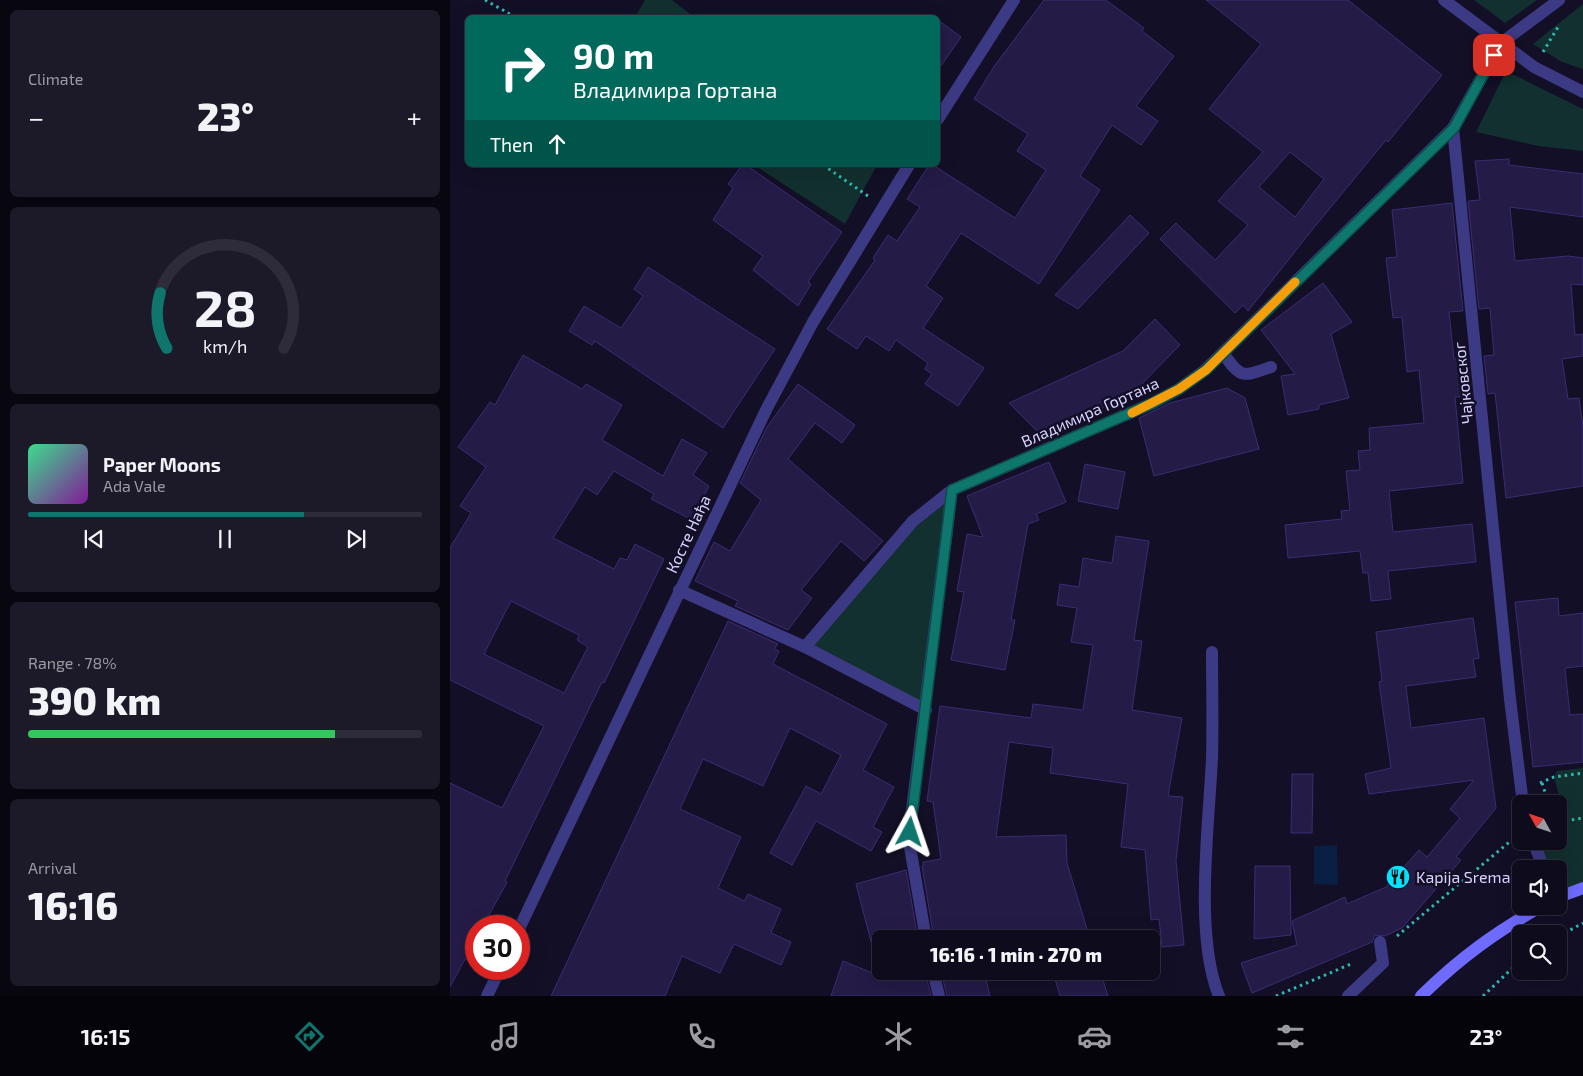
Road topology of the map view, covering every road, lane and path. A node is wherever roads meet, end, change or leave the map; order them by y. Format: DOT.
graph roads {
  1 [pos="485,0"];
  2 [pos="1014,0"];
  3 [pos="1444,0"];
  4 [pos="1559,0"];
  5 [pos="512,15"];
  6 [pos="1558,25"];
  7 [pos="1501,43"];
  8 [pos="1534,67"];
  9 [pos="1583,92"];
  10 [pos="940,116"];
  11 [pos="1454,128"];
  12 [pos="826,167"];
  13 [pos="908,167"];
  14 [pos="884,207"];
  15 [pos="1223,353"];
  16 [pos="1271,367"];
  17 [pos="952,490"];
  18 [pos="679,590"];
  19 [pos="805,648"];
  20 [pos="1212,652"];
  21 [pos="926,710"];
  22 [pos="1583,774"];
  23 [pos="1542,782"];
  24 [pos="1522,795"];
  25 [pos="1525,795"];
  26 [pos="1546,795"];
  27 [pos="1583,818"];
  28 [pos="1568,820"];
  29 [pos="1512,840"];
  30 [pos="1583,888"];
  31 [pos="1567,894"];
  32 [pos="525,915"];
  33 [pos="1526,915"];
  34 [pos="1583,923"];
  35 [pos="924,930"];
  36 [pos="1567,932"];
  37 [pos="1380,945"];
  38 [pos="1512,969"];
  39 [pos="495,980"];
  40 [pos="935,980"];
  41 [pos="487,996"];
  42 [pos="939,996"];
  43 [pos="1219,996"];
  44 [pos="1276,996"];
  45 [pos="1348,996"];
  46 [pos="1421,996"];
  47 [pos="1483,996"];
  1 -- 5 [label="path"];
  2 -- 10 [label="street"];
  3 -- 7 [label="street"];
  4 -- 7 [label="street"];
  6 -- 8 [label="path"];
  7 -- 8 [label="street"];
  7 -- 11 [label="street"];
  8 -- 9 [label="street"];
  11 -- 15 [label="street, Владимира Гортана"];
  11 -- 24 [label="street, Чајковског"];
  12 -- 14 [label="path"];
  13 -- 14 [label="street, Косте Нађа"];
  14 -- 18 [label="street, Косте Нађа"];
  15 -- 16 [label="street"];
  15 -- 17 [label="street, Владимира Гортана"];
  17 -- 19 [label="street, Владимира Гортана"];
  17 -- 21 [label="street"];
  18 -- 19 [label="street"];
  18 -- 32 [label="street, Косте Нађа"];
  19 -- 21 [label="street"];
  20 -- 43 [label="street"];
  21 -- 35 [label="street"];
  22 -- 23 [label="path"];
  23 -- 25 [label="path"];
  23 -- 26 [label="path"];
  27 -- 28 [label="path"];
  29 -- 37 [label="path"];
  30 -- 31 [label="main road"];
  33 -- 46 [label="main road"];
  34 -- 36 [label="path"];
  37 -- 44 [label="path"];
  37 -- 45 [label="street"];
  38 -- 47 [label="path"];
  39 -- 41 [label="street"];
  40 -- 42 [label="street"];
}
